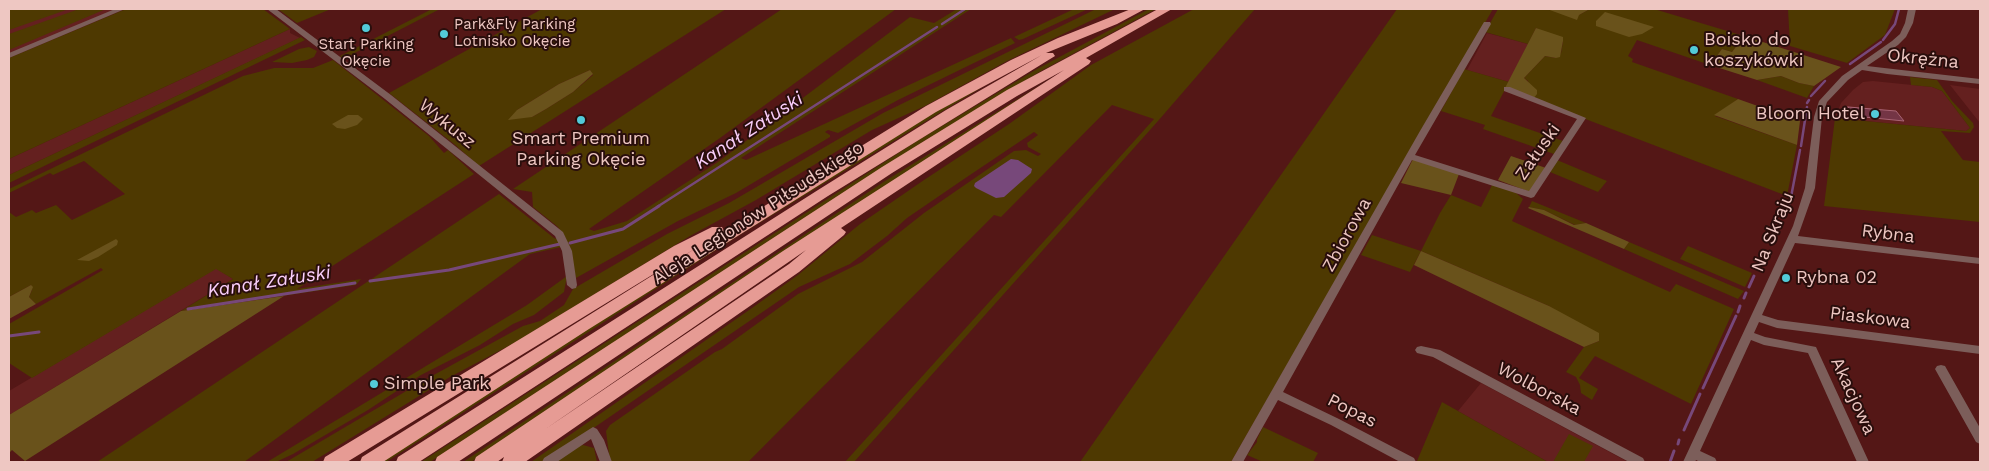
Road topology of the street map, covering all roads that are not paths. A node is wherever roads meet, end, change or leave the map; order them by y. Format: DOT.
graph roads {
  1 [pos="121,9"];
  2 [pos="272,9"];
  3 [pos="1139,9"];
  4 [pos="1166,9"];
  5 [pos="1912,9"];
  6 [pos="1123,24"];
  7 [pos="1487,24"];
  8 [pos="9,56"];
  9 [pos="1862,68"];
  10 [pos="1980,82"];
  11 [pos="1506,89"];
  12 [pos="1410,156"];
  13 [pos="904,179"];
  14 [pos="795,192"];
  15 [pos="1792,238"];
  16 [pos="1980,262"];
  17 [pos="572,285"];
  18 [pos="1756,317"];
  19 [pos="1748,335"];
  20 [pos="1421,350"];
  21 [pos="1980,350"];
  22 [pos="1941,369"];
  23 [pos="1277,394"];
  24 [pos="1980,439"];
  25 [pos="1691,458"];
  26 [pos="332,462"];
  27 [pos="369,462"];
  28 [pos="406,462"];
  29 [pos="444,462"];
  30 [pos="483,462"];
  31 [pos="511,462"];
  32 [pos="548,462"];
  33 [pos="606,462"];
  34 [pos="1237,462"];
  35 [pos="1410,462"];
  36 [pos="1639,462"];
  37 [pos="1711,462"];
  38 [pos="1864,462"];
  1 -- 8 [label="street"];
  2 -- 17 [label="street, Wykusz"];
  3 -- 6 [label="highway, Aleja Legionów Piłsudskiego"];
  4 -- 6 [label="highway, Aleja Legionów Piłsudskiego"];
  5 -- 9 [label="street, Na Skraju"];
  6 -- 13 [label="highway"];
  6 -- 14 [label="highway"];
  6 -- 28 [label="highway, Aleja Legionów Piłsudskiego"];
  6 -- 29 [label="highway, Aleja Legionów Piłsudskiego"];
  7 -- 12 [label="street, Zbiorowa"];
  9 -- 10 [label="street, Okrężna"];
  9 -- 15 [label="street, Na Skraju"];
  11 -- 12 [label="street, Załuski"];
  12 -- 23 [label="street, Zbiorowa"];
  13 -- 30 [label="highway"];
  13 -- 31 [label="highway"];
  14 -- 26 [label="highway"];
  14 -- 27 [label="highway"];
  15 -- 16 [label="street, Rybna"];
  15 -- 18 [label="street, Na Skraju"];
  18 -- 19 [label="street, Na Skraju"];
  18 -- 21 [label="street, Piaskowa"];
  19 -- 25 [label="street, Na Skraju"];
  19 -- 38 [label="street, Akacjowa"];
  20 -- 36 [label="street, Wolborska"];
  22 -- 24 [label="street"];
  23 -- 34 [label="street, Zbiorowa"];
  23 -- 35 [label="street, Popas"];
  25 -- 37 [label="street"];
  32 -- 33 [label="street"];
}
